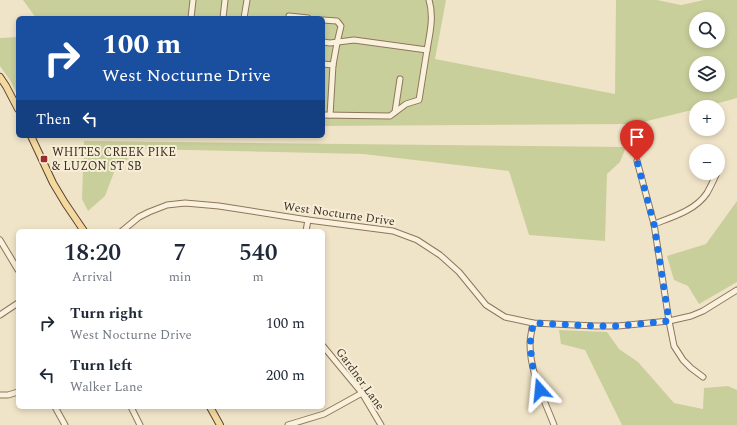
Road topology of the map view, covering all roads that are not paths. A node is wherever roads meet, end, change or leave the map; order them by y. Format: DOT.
graph roads {
  1 [pos="193,0"];
  2 [pos="225,0"];
  3 [pos="246,0"];
  4 [pos="429,0"];
  5 [pos="191,16"];
  6 [pos="223,16"];
  7 [pos="244,16"];
  8 [pos="325,20"];
  9 [pos="325,42"];
  10 [pos="337,43"];
  11 [pos="427,50"];
  12 [pos="325,64"];
  13 [pos="333,65"];
  14 [pos="0,77"];
  15 [pos="400,79"];
  16 [pos="16,105"];
  17 [pos="395,112"];
  18 [pos="325,115"];
  19 [pos="330,115"];
  20 [pos="32,138"];
  21 [pos="637,161"];
  22 [pos="713,180"];
  23 [pos="308,220"];
  24 [pos="654,224"];
  25 [pos="82,229"];
  26 [pos="124,229"];
  27 [pos="306,229"];
  28 [pos="0,240"];
  29 [pos="16,267"];
  30 [pos="737,290"];
  31 [pos="16,304"];
  32 [pos="0,315"];
  33 [pos="669,321"];
  34 [pos="533,323"];
  35 [pos="325,348"];
  36 [pos="703,377"];
  37 [pos="16,393"];
  38 [pos="362,393"];
  39 [pos="0,395"];
  40 [pos="56,409"];
  41 [pos="132,409"];
  42 [pos="211,409"];
  43 [pos="65,425"];
  44 [pos="140,425"];
  45 [pos="220,425"];
  46 [pos="288,425"];
  47 [pos="381,425"];
  48 [pos="554,425"];
  1 -- 5 [label="street"];
  2 -- 6 [label="street"];
  3 -- 7 [label="street"];
  4 -- 11 [label="street"];
  8 -- 10 [label="street"];
  9 -- 10 [label="street"];
  10 -- 11 [label="street"];
  10 -- 13 [label="street"];
  11 -- 17 [label="street"];
  12 -- 13 [label="street"];
  13 -- 19 [label="street"];
  14 -- 16 [label="main road"];
  15 -- 17 [label="street"];
  17 -- 19 [label="street"];
  18 -- 19 [label="street"];
  20 -- 25 [label="main road"];
  21 -- 24 [label="street"];
  22 -- 24 [label="street"];
  23 -- 26 [label="street, West Nocturne Drive"];
  23 -- 27 [label="street"];
  23 -- 34 [label="street, West Nocturne Drive"];
  24 -- 33 [label="street"];
  28 -- 29 [label="street"];
  30 -- 33 [label="street, West Nocturne Drive"];
  31 -- 32 [label="street"];
  33 -- 34 [label="street, West Nocturne Drive"];
  33 -- 36 [label="street"];
  34 -- 48 [label="street"];
  35 -- 38 [label="street, Gardner Lane"];
  37 -- 39 [label="street"];
  38 -- 46 [label="street"];
  38 -- 47 [label="street, Gardner Lane"];
  40 -- 43 [label="street"];
  41 -- 44 [label="street"];
  42 -- 45 [label="main road"];
}
